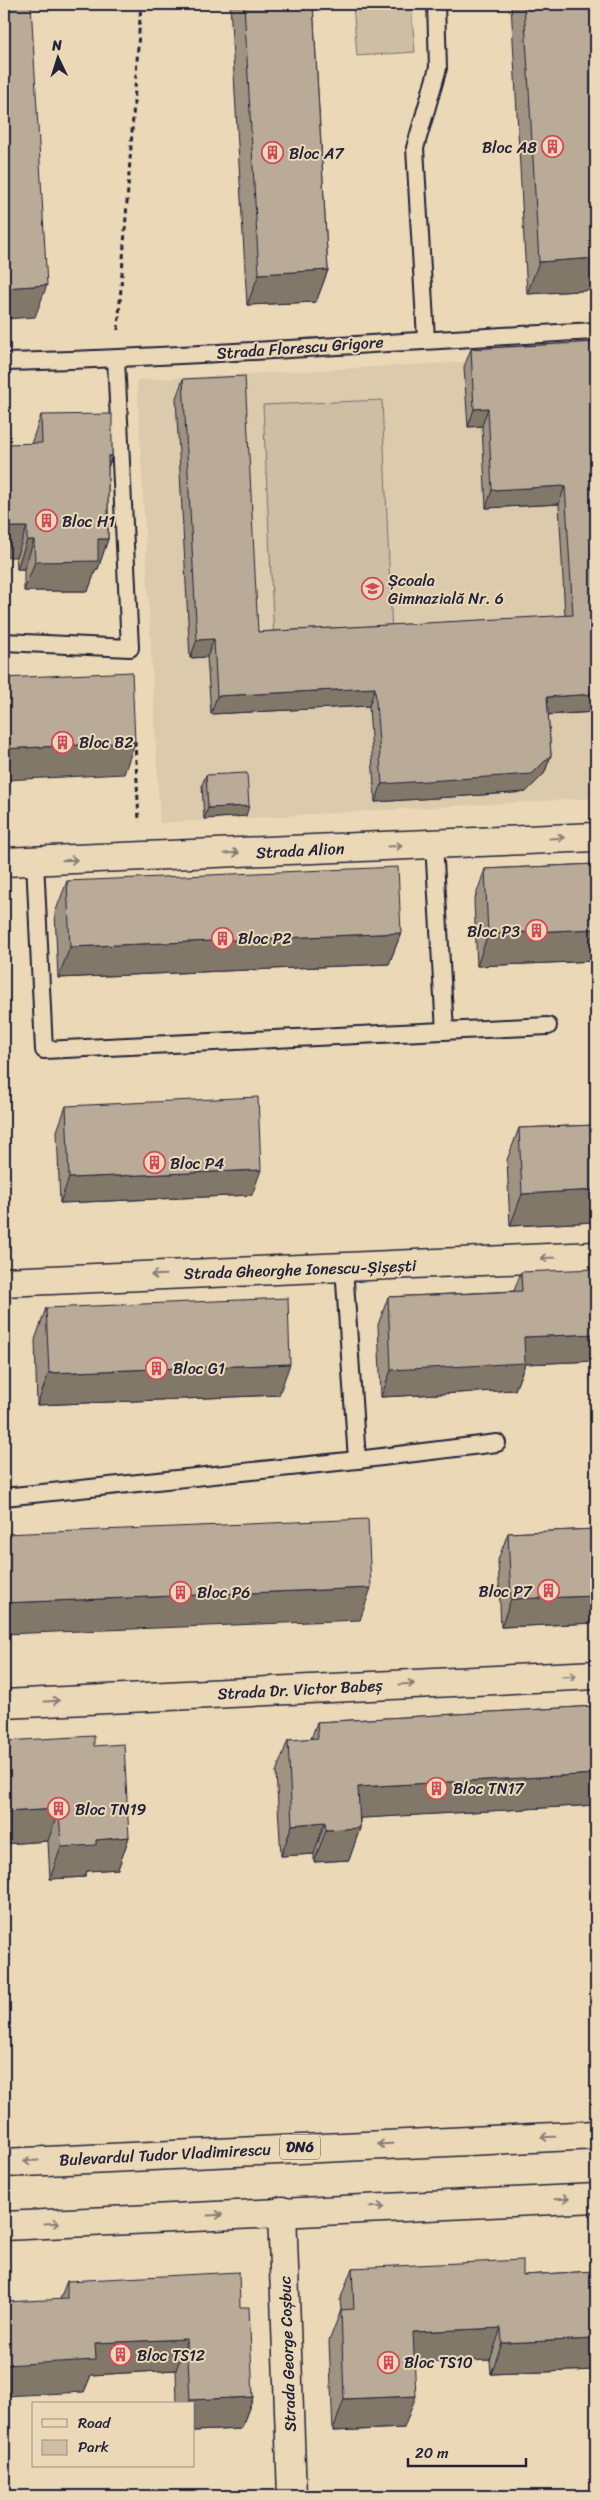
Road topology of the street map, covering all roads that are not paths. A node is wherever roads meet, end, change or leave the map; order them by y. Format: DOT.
graph roads {
  1 [pos="436,4"];
  2 [pos="596,332"];
  3 [pos="426,339"];
  4 [pos="116,359"];
  5 [pos="4,362"];
  6 [pos="4,642"];
  7 [pos="596,837"];
  8 [pos="434,844"];
  9 [pos="35,861"];
  10 [pos="4,862"];
  11 [pos="548,1026"];
  12 [pos="445,1031"];
  13 [pos="596,1256"];
  14 [pos="344,1267"];
  15 [pos="4,1282"];
  16 [pos="498,1443"];
  17 [pos="357,1460"];
  18 [pos="4,1496"];
  19 [pos="596,1675"];
  20 [pos="4,1704"];
  21 [pos="596,2134"];
  22 [pos="4,2163"];
  23 [pos="596,2198"];
  24 [pos="282,2211"];
  25 [pos="4,2226"];
  26 [pos="292,2496"];
  1 -- 3 [label="lane"];
  2 -- 3 [label="lane, Strada Florescu Grigore"];
  3 -- 4 [label="lane, Strada Florescu Grigore"];
  4 -- 5 [label="lane, Strada Florescu Grigore"];
  4 -- 6 [label="lane"];
  8 -- 7 [label="street, Strada Alion, one-way"];
  9 -- 8 [label="street, Strada Alion, one-way"];
  8 -- 12 [label="lane"];
  9 -- 10 [label="street, Strada Alion"];
  9 -- 12 [label="lane"];
  11 -- 12 [label="lane"];
  13 -- 14 [label="street, Strada Gheorghe Ionescu-Șișești, one-way"];
  14 -- 15 [label="street, Strada Gheorghe Ionescu-Șișești, one-way"];
  14 -- 17 [label="lane"];
  16 -- 17 [label="lane"];
  17 -- 18 [label="lane"];
  20 -- 19 [label="street, Strada Dr. Victor Babeș, one-way"];
  21 -- 22 [label="street, Bulevardul Tudor Vladimirescu / DN6, one-way"];
  24 -- 23 [label="street, one-way"];
  25 -- 24 [label="street, one-way"];
  24 -- 26 [label="street, Strada George Coșbuc"];
}
